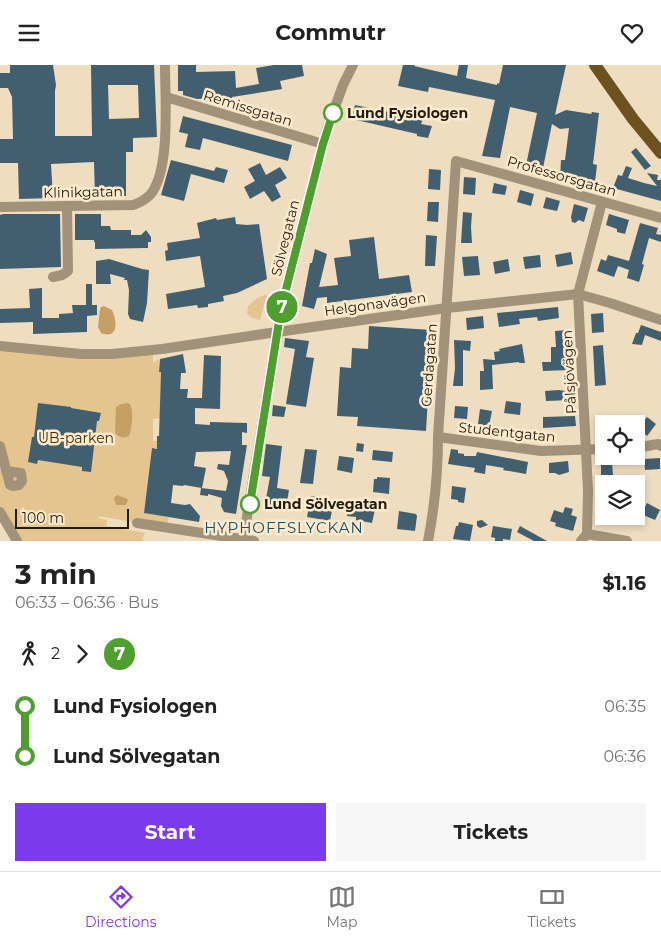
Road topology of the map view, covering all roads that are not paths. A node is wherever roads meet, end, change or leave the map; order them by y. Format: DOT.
graph roads {
  1 [pos="165,65"];
  2 [pos="353,65"];
  3 [pos="595,65"];
  4 [pos="166,97"];
  5 [pos="323,144"];
  6 [pos="661,153"];
  7 [pos="456,161"];
  8 [pos="602,202"];
  9 [pos="67,206"];
  10 [pos="0,207"];
  11 [pos="661,218"];
  12 [pos="53,277"];
  13 [pos="578,294"];
  14 [pos="447,308"];
  15 [pos="661,321"];
  16 [pos="277,331"];
  17 [pos="0,346"];
  18 [pos="438,437"];
  19 [pos="660,441"];
  20 [pos="645,445"];
  21 [pos="0,446"];
  22 [pos="587,450"];
  23 [pos="595,450"];
  24 [pos="6,471"];
  25 [pos="0,511"];
  26 [pos="137,523"];
  27 [pos="584,538"];
  28 [pos="243,540"];
  29 [pos="17,541"];
  30 [pos="254,541"];
  31 [pos="428,541"];
  32 [pos="627,541"];
  1 -- 4 [label="street, Klinikgatan"];
  2 -- 5 [label="street, Sölvegatan"];
  3 -- 6 [label="main road"];
  4 -- 5 [label="street, Remissgatan"];
  4 -- 9 [label="street, Klinikgatan"];
  5 -- 16 [label="street, Sölvegatan"];
  7 -- 8 [label="street, Professorsgatan"];
  7 -- 14 [label="street, Gerdagatan"];
  8 -- 11 [label="street, Professorsgatan"];
  8 -- 13 [label="street, Pålsjövägen"];
  9 -- 10 [label="street, Klinikgatan"];
  9 -- 12 [label="street"];
  13 -- 14 [label="street, Helgonavägen"];
  13 -- 15 [label="street, Helgonavägen"];
  13 -- 22 [label="street, Pålsjövägen"];
  14 -- 16 [label="street, Helgonavägen"];
  14 -- 18 [label="street, Gerdagatan"];
  16 -- 17 [label="street, Helgonavägen"];
  16 -- 28 [label="street, Sölvegatan"];
  18 -- 22 [label="street, Studentgatan"];
  18 -- 31 [label="street, Gerdagatan"];
  19 -- 20 [label="street"];
  21 -- 24 [label="street"];
  22 -- 23 [label="street, Studentgatan"];
  22 -- 27 [label="street, Pålsjövägen"];
  25 -- 29 [label="street"];
  26 -- 28 [label="street"];
  27 -- 32 [label="street"];
  28 -- 30 [label="street"];
}
